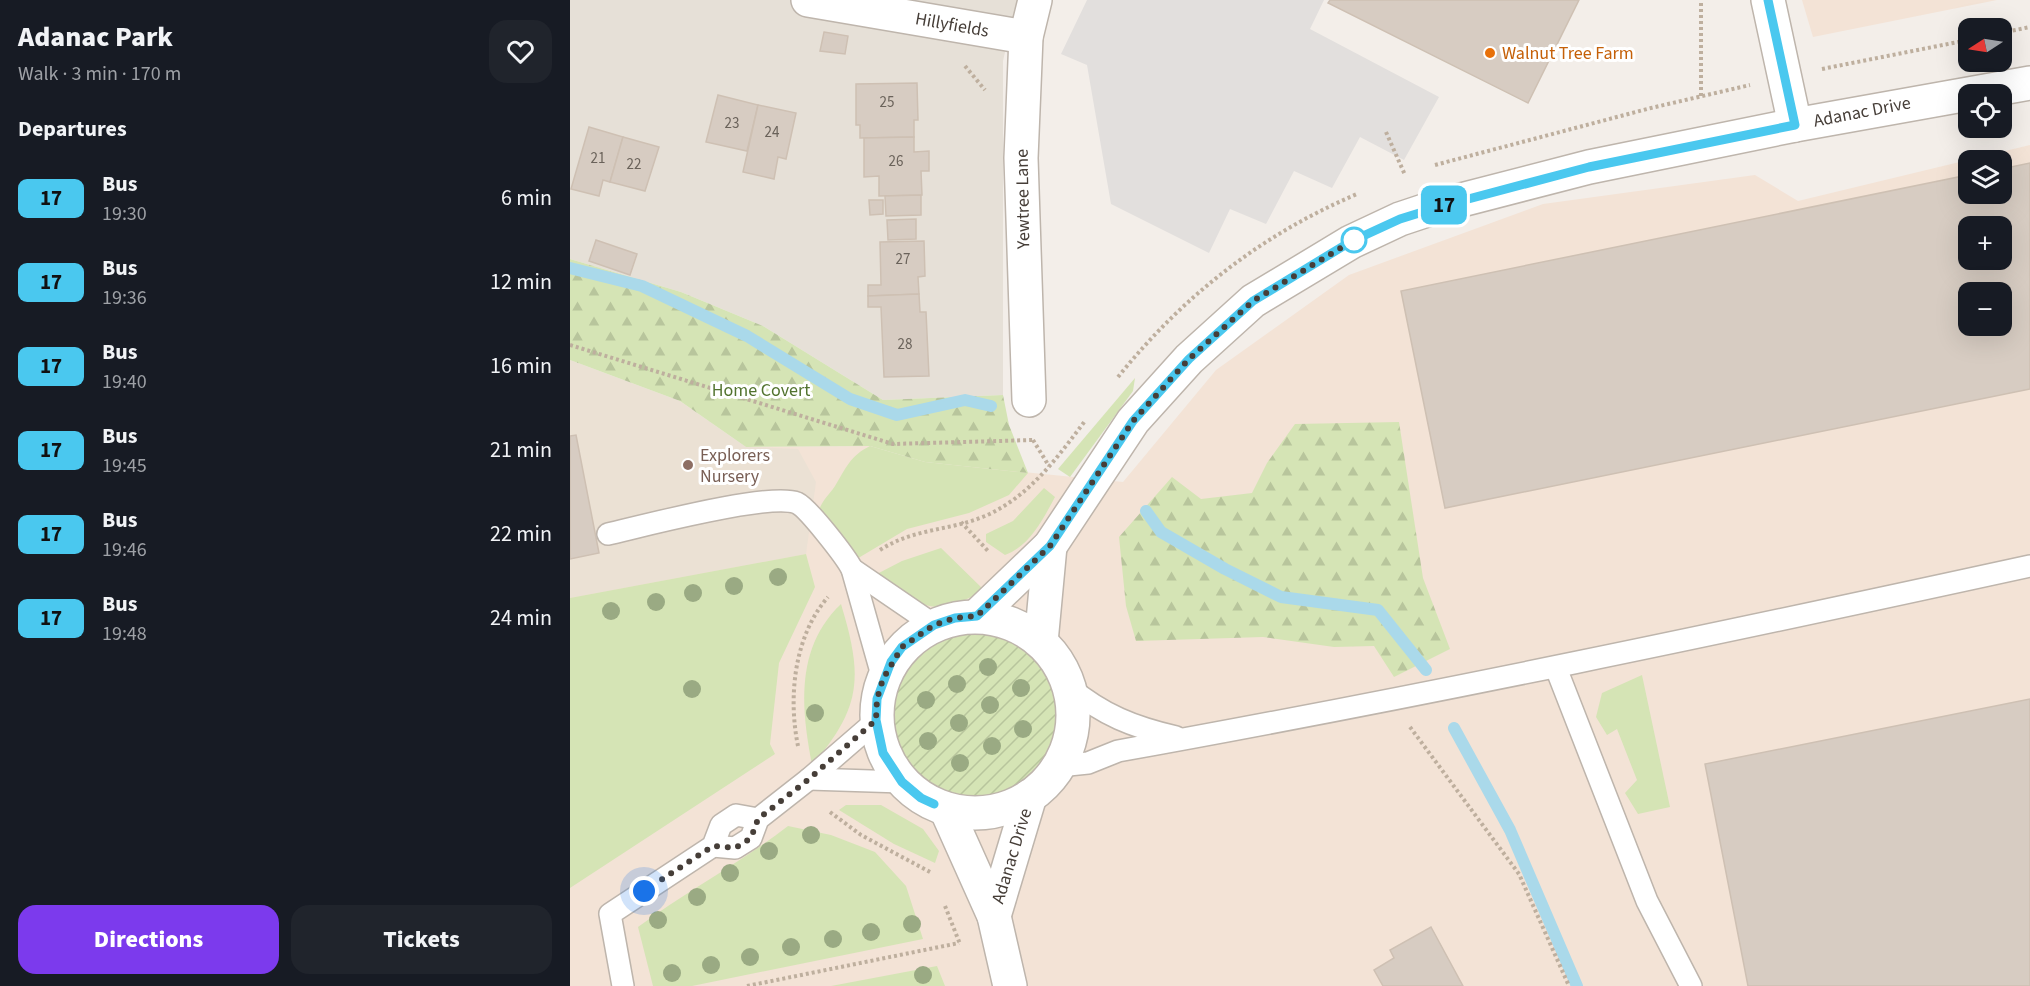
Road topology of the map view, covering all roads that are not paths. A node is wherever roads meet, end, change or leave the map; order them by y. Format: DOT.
graph roads {
  1 [pos="808,0"];
  2 [pos="1035,0"];
  3 [pos="1768,0"];
  4 [pos="1026,37"];
  5 [pos="2030,83"];
  6 [pos="1795,125"];
  7 [pos="1029,400"];
  8 [pos="608,534"];
  9 [pos="1050,546"];
  10 [pos="2030,566"];
  11 [pos="852,569"];
  12 [pos="977,616"];
  13 [pos="934,625"];
  14 [pos="1041,642"];
  15 [pos="1556,668"];
  16 [pos="883,679"];
  17 [pos="1069,687"];
  18 [pos="876,720"];
  19 [pos="1186,739"];
  20 [pos="1059,766"];
  21 [pos="809,779"];
  22 [pos="902,782"];
  23 [pos="1030,796"];
  24 [pos="946,809"];
  25 [pos="994,916"];
  26 [pos="624,986"];
  27 [pos="1010,986"];
  28 [pos="1691,986"];
  1 -- 4 [label="street, Hillyfields"];
  2 -- 4 [label="street, Yewtree Lane"];
  3 -- 6 [label="street"];
  4 -- 7 [label="street, Yewtree Lane"];
  5 -- 6 [label="street, Adanac Drive"];
  6 -- 9 [label="street, Adanac Drive"];
  8 -- 11 [label="lane"];
  9 -- 12 [label="street, Adanac Drive"];
  9 -- 14 [label="street, Adanac Drive"];
  10 -- 15 [label="lane"];
  11 -- 13 [label="lane"];
  11 -- 16 [label="lane"];
  12 -- 13 [label="street"];
  12 -- 14 [label="street"];
  13 -- 16 [label="street"];
  14 -- 17 [label="street"];
  15 -- 19 [label="lane"];
  15 -- 28 [label="lane"];
  16 -- 18 [label="street"];
  17 -- 19 [label="lane"];
  17 -- 20 [label="street"];
  18 -- 21 [label="lane"];
  18 -- 22 [label="street"];
  19 -- 20 [label="lane"];
  20 -- 23 [label="street"];
  21 -- 22 [label="lane"];
  21 -- 26 [label="lane"];
  22 -- 24 [label="street"];
  23 -- 24 [label="street"];
  23 -- 25 [label="street, Adanac Drive"];
  24 -- 25 [label="street, Adanac Drive"];
  25 -- 27 [label="street, Adanac Drive"];
}
